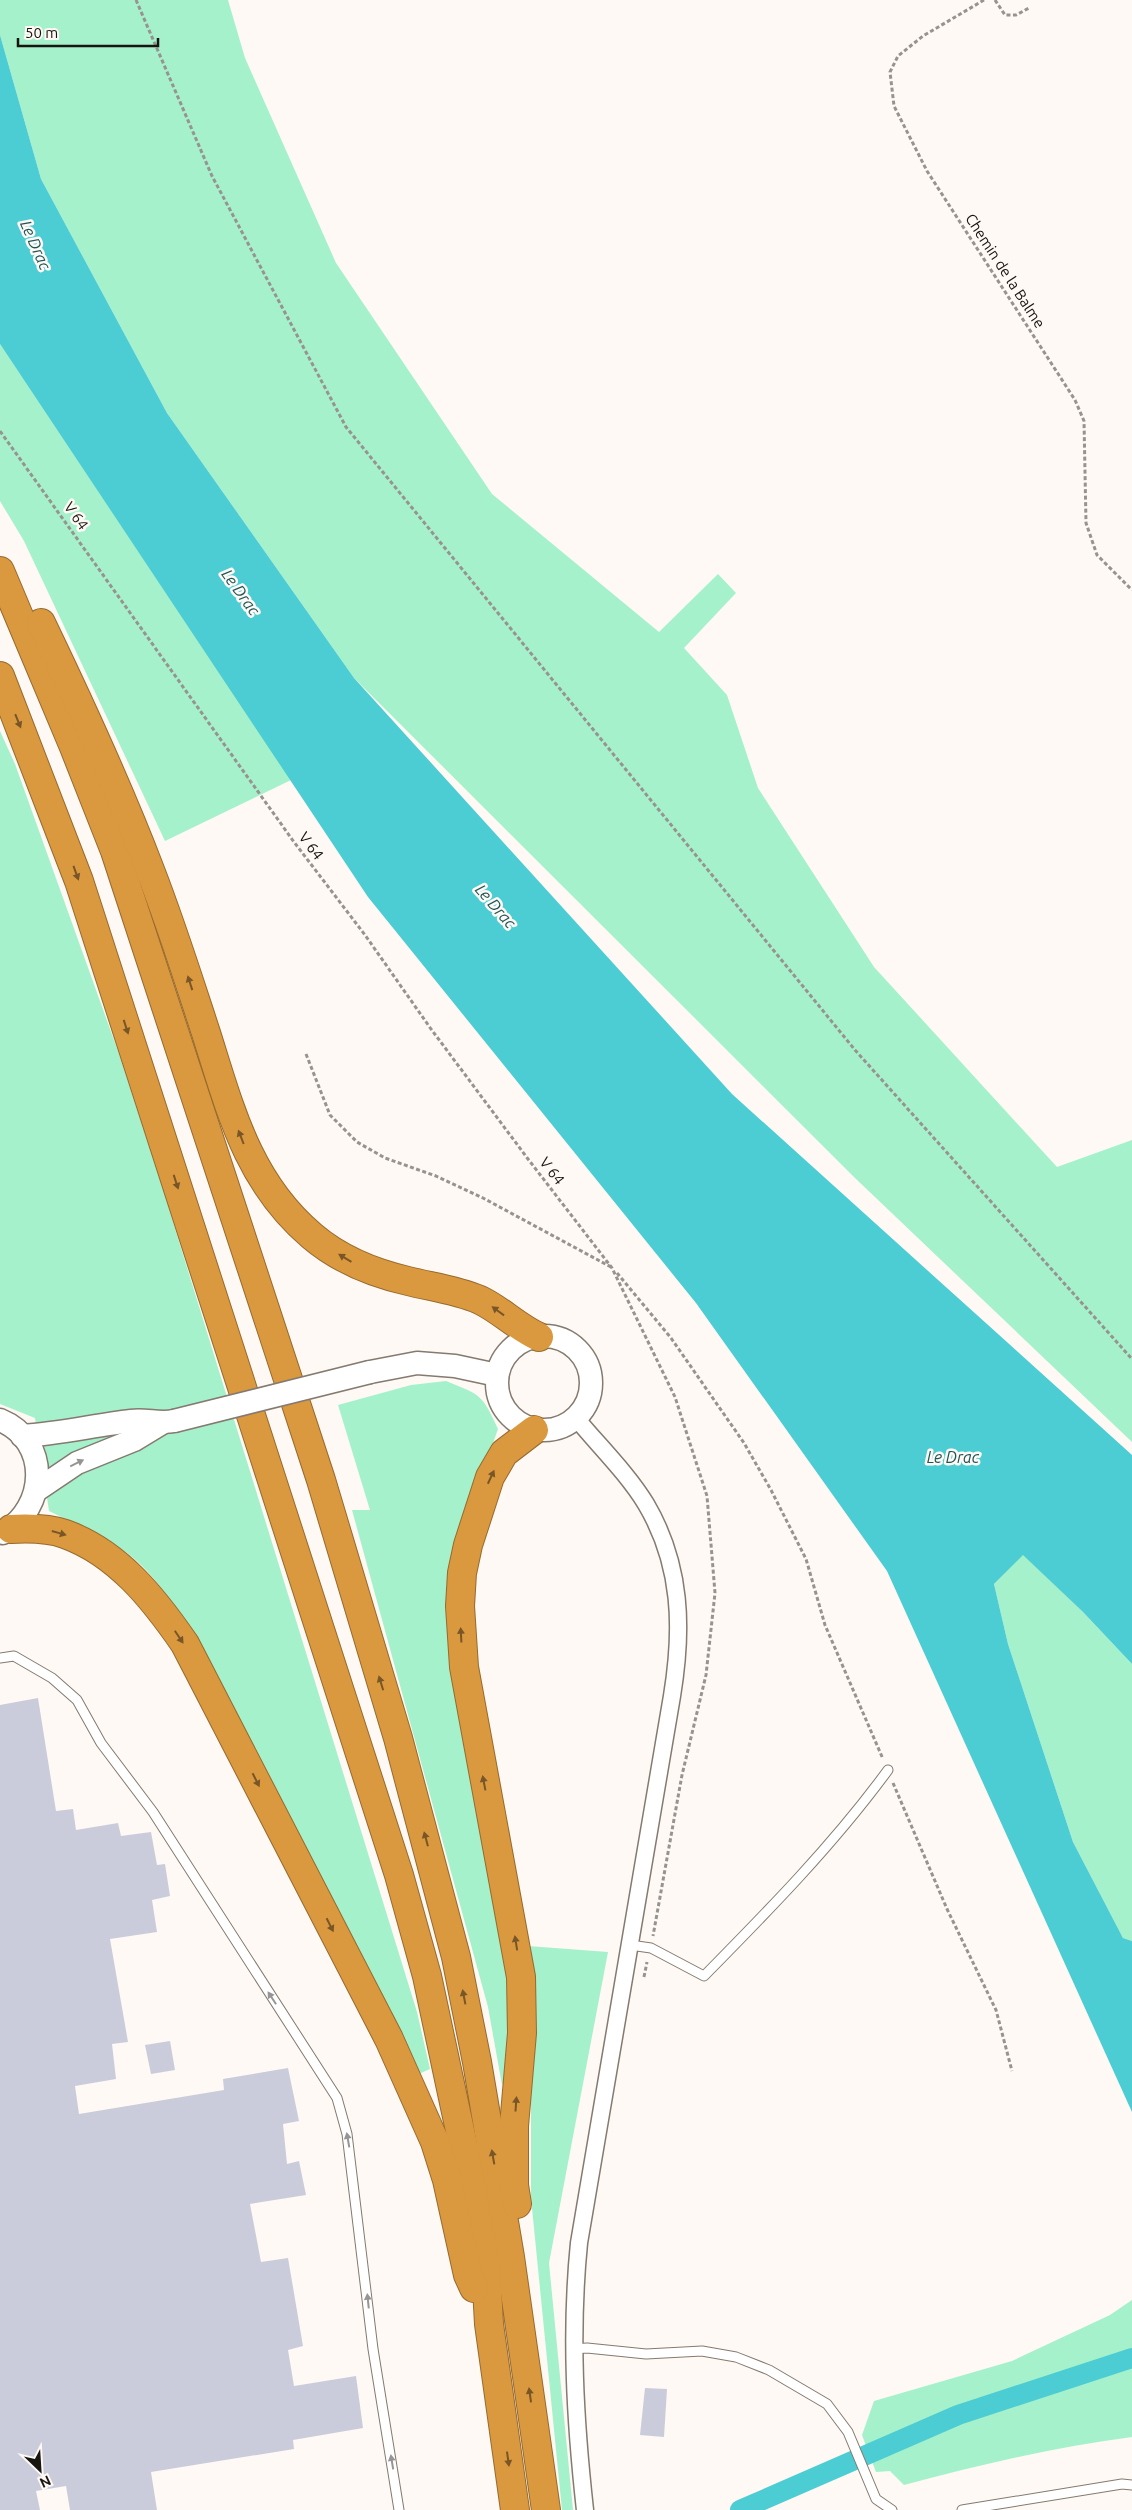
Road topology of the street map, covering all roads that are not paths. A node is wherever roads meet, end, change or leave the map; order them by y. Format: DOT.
graph roads {
  1 [pos="0,560"];
  2 [pos="0,571"];
  3 [pos="0,676"];
  4 [pos="539,1337"];
  5 [pos="497,1375"];
  6 [pos="576,1418"];
  7 [pos="0,1420"];
  8 [pos="168,1422"];
  9 [pos="534,1430"];
  10 [pos="22,1436"];
  11 [pos="37,1490"];
  12 [pos="6,1532"];
  13 [pos="0,1658"];
  14 [pos="888,1770"];
  15 [pos="630,1945"];
  16 [pos="510,2256"];
  17 [pos="489,2324"];
  18 [pos="573,2349"];
  19 [pos="1132,2486"];
  20 [pos="399,2510"];
  21 [pos="515,2510"];
  22 [pos="546,2510"];
  23 [pos="585,2510"];
  24 [pos="892,2510"];
  25 [pos="962,2510"];
  4 -- 1 [label="highway, one-way"];
  16 -- 2 [label="highway, one-way"];
  3 -- 17 [label="highway, one-way"];
  4 -- 5 [label="main road"];
  4 -- 6 [label="main road"];
  5 -- 8 [label="main road, bridge"];
  5 -- 9 [label="main road"];
  6 -- 9 [label="main road"];
  6 -- 15 [label="street"];
  7 -- 10 [label="main road"];
  8 -- 10 [label="main road"];
  11 -- 8 [label="main road, one-way"];
  16 -- 9 [label="highway, one-way"];
  10 -- 11 [label="main road"];
  11 -- 12 [label="main road"];
  12 -- 17 [label="highway, one-way"];
  20 -- 13 [label="lane, one-way"];
  14 -- 15 [label="lane"];
  15 -- 18 [label="street"];
  22 -- 16 [label="highway, one-way"];
  17 -- 21 [label="highway, one-way"];
  18 -- 23 [label="street"];
  18 -- 24 [label="lane"];
  19 -- 25 [label="lane"];
}
